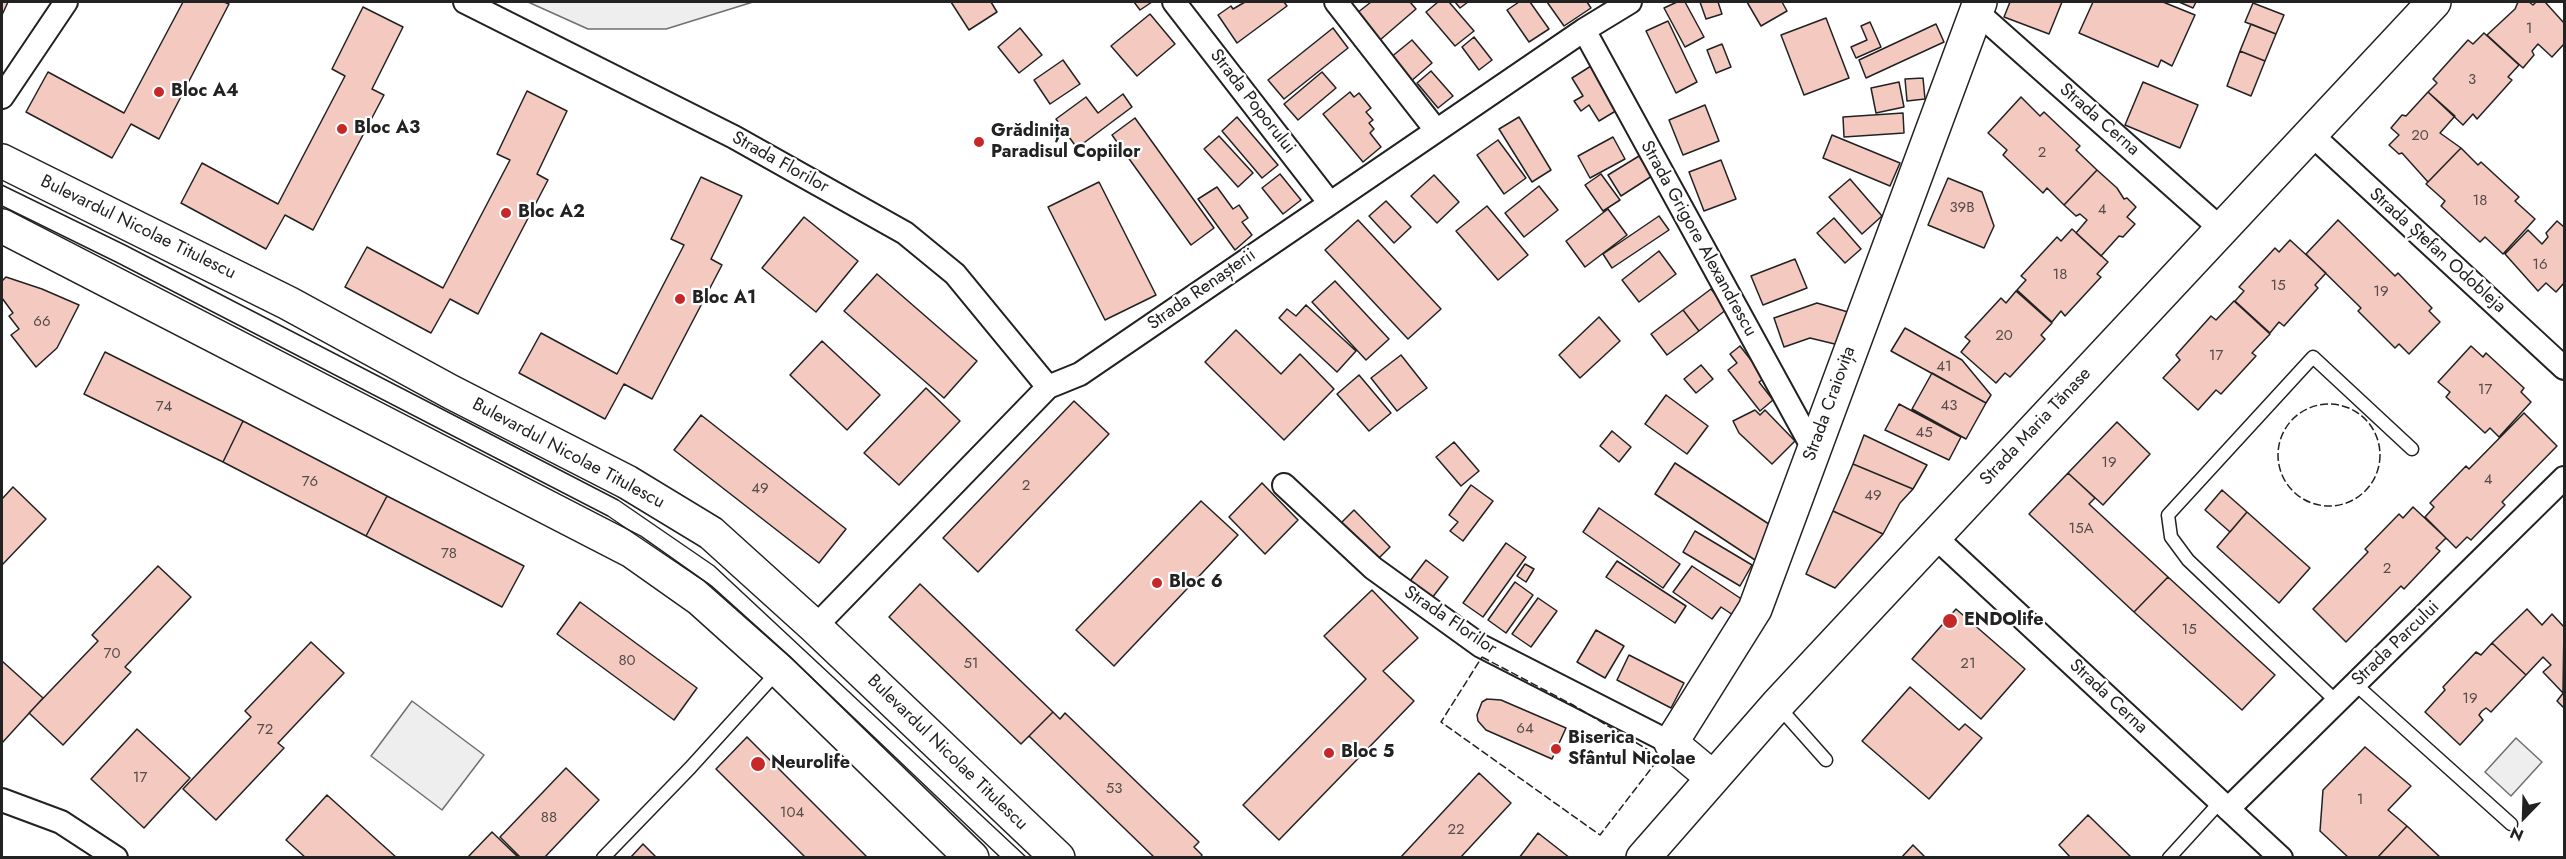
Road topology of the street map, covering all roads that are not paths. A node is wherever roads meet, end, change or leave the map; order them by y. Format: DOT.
graph roads {
  1 [pos="66,2"];
  2 [pos="465,2"];
  3 [pos="1174,2"];
  4 [pos="1336,2"];
  5 [pos="1630,2"];
  6 [pos="2434,2"];
  7 [pos="1978,7"];
  8 [pos="1584,30"];
  9 [pos="2,97"];
  10 [pos="1436,130"];
  11 [pos="2311,134"];
  12 [pos="2,160"];
  13 [pos="1329,202"];
  14 [pos="2,226"];
  15 [pos="2220,228"];
  16 [pos="2565,368"];
  17 [pos="1048,387"];
  18 [pos="1813,448"];
  19 [pos="2412,449"];
  20 [pos="2565,478"];
  21 [pos="1284,484"];
  22 [pos="1934,536"];
  23 [pos="815,627"];
  24 [pos="779,670"];
  25 [pos="2355,684"];
  26 [pos="2337,702"];
  27 [pos="1777,705"];
  28 [pos="1671,743"];
  29 [pos="1826,760"];
  30 [pos="1712,777"];
  31 [pos="2,800"];
  32 [pos="2224,805"];
  33 [pos="2511,824"];
  34 [pos="116,858"];
  35 [pos="603,858"];
  36 [pos="972,858"];
  37 [pos="1058,858"];
  38 [pos="1643,858"];
  39 [pos="2169,858"];
  40 [pos="2281,858"];
  1 -- 9 [label="street"];
  2 -- 17 [label="street, Strada Florilor"];
  3 -- 13 [label="street, Strada Poporului"];
  4 -- 10 [label="street"];
  5 -- 8 [label="street, Strada Renașterii"];
  6 -- 11 [label="main road, Strada Maria Tănase"];
  7 -- 15 [label="street, Strada Cerna"];
  7 -- 18 [label="main road, Strada Craiovița"];
  8 -- 10 [label="street, Strada Renașterii"];
  8 -- 18 [label="street, Strada Grigore Alexandrescu"];
  10 -- 13 [label="street, Strada Renașterii"];
  11 -- 15 [label="main road, Strada Maria Tănase"];
  11 -- 16 [label="street, Strada Ștefan Odobleja"];
  12 -- 23 [label="main road, Bulevardul Nicolae Titulescu"];
  13 -- 17 [label="street, Strada Renașterii"];
  14 -- 24 [label="main road"];
  15 -- 22 [label="main road, Strada Maria Tănase"];
  17 -- 23 [label="street, Strada Renașterii"];
  18 -- 28 [label="main road, Strada Craiovița"];
  19 -- 26 [label="lane"];
  20 -- 25 [label="street, Strada Parcului"];
  21 -- 28 [label="street, Strada Florilor"];
  22 -- 27 [label="main road, Strada Maria Tănase"];
  22 -- 32 [label="street, Strada Cerna"];
  23 -- 37 [label="main road, Bulevardul Nicolae Titulescu"];
  24 -- 35 [label="lane"];
  24 -- 36 [label="main road"];
  25 -- 26 [label="street, Strada Parcului"];
  25 -- 33 [label="lane"];
  26 -- 32 [label="street, Strada Parcului"];
  27 -- 29 [label="lane"];
  27 -- 30 [label="main road, Strada Maria Tănase"];
  28 -- 30 [label="main road"];
  30 -- 38 [label="main road, Strada Maria Tănase"];
  31 -- 34 [label="street"];
  32 -- 39 [label="lane"];
  32 -- 40 [label="street, Strada Cerna"];
}
